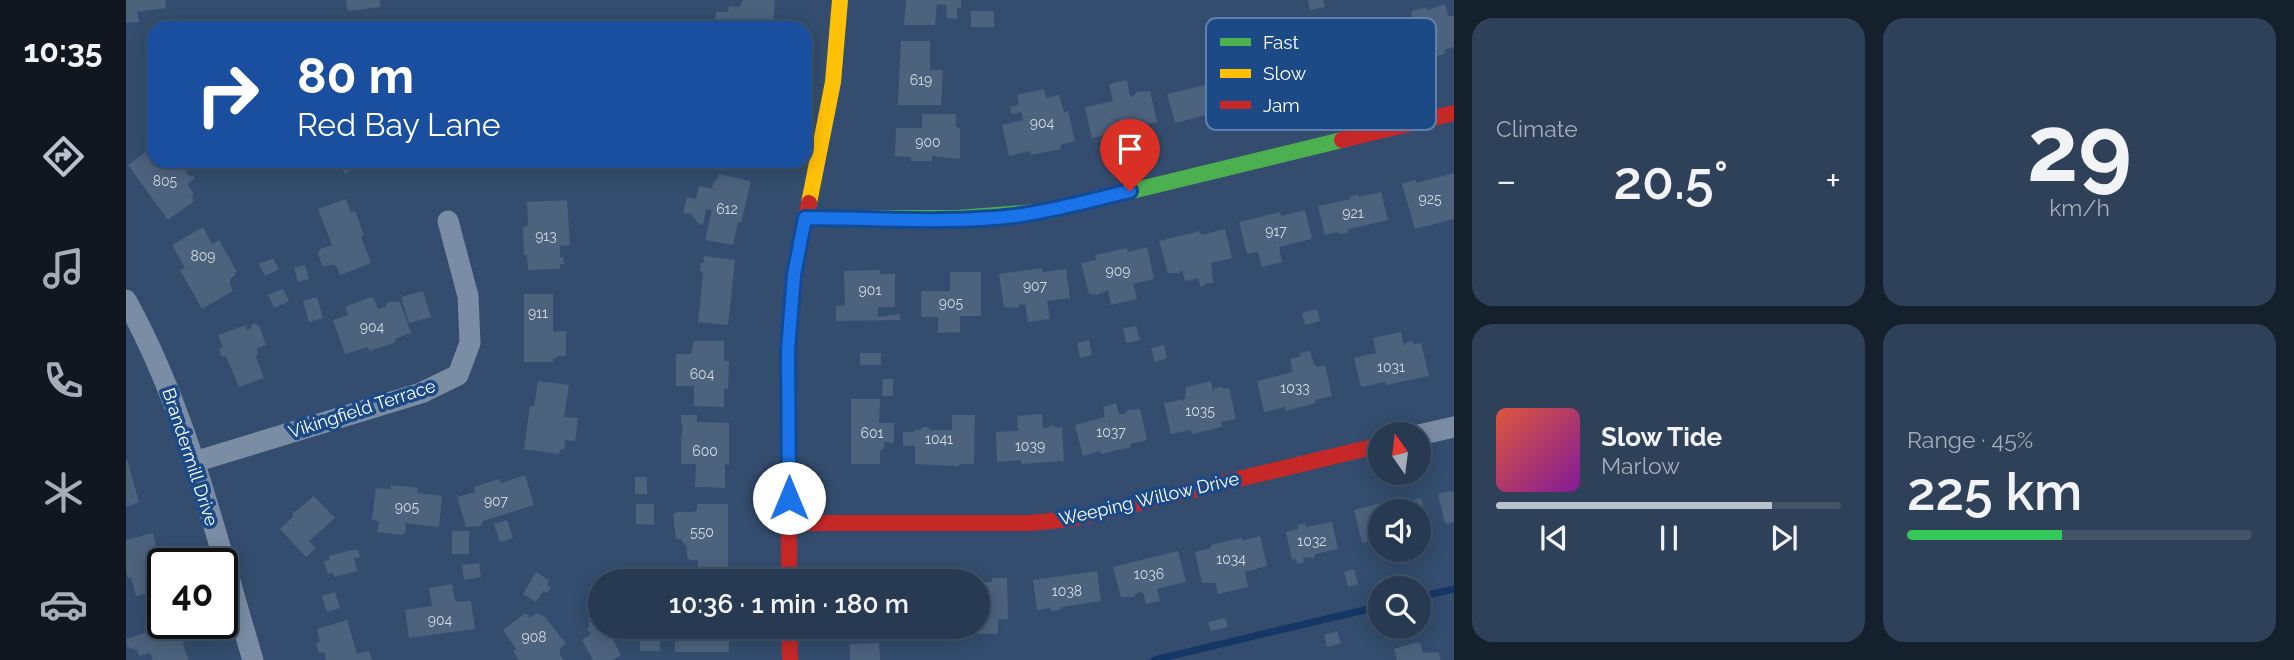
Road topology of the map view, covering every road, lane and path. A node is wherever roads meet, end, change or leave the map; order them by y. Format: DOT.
graph roads {
  1 [pos="840,0"];
  2 [pos="1454,113"];
  3 [pos="1436,117"];
  4 [pos="1384,130"];
  5 [pos="805,218"];
  6 [pos="449,221"];
  7 [pos="126,300"];
  8 [pos="1454,427"];
  9 [pos="1432,432"];
  10 [pos="1368,448"];
  11 [pos="194,462"];
  12 [pos="789,523"];
  13 [pos="789,569"];
  14 [pos="789,639"];
  15 [pos="253,660"];
  16 [pos="790,660"];
  1 -- 5 [label="street"];
  2 -- 3 [label="street"];
  4 -- 5 [label="street"];
  5 -- 12 [label="street"];
  6 -- 11 [label="street, Vikingfield Terrace"];
  7 -- 11 [label="street, Brandermill Drive"];
  8 -- 9 [label="street"];
  10 -- 12 [label="street, Weeping Willow Drive"];
  11 -- 15 [label="street, Brandermill Drive"];
  12 -- 13 [label="street"];
  14 -- 16 [label="street"];
}
